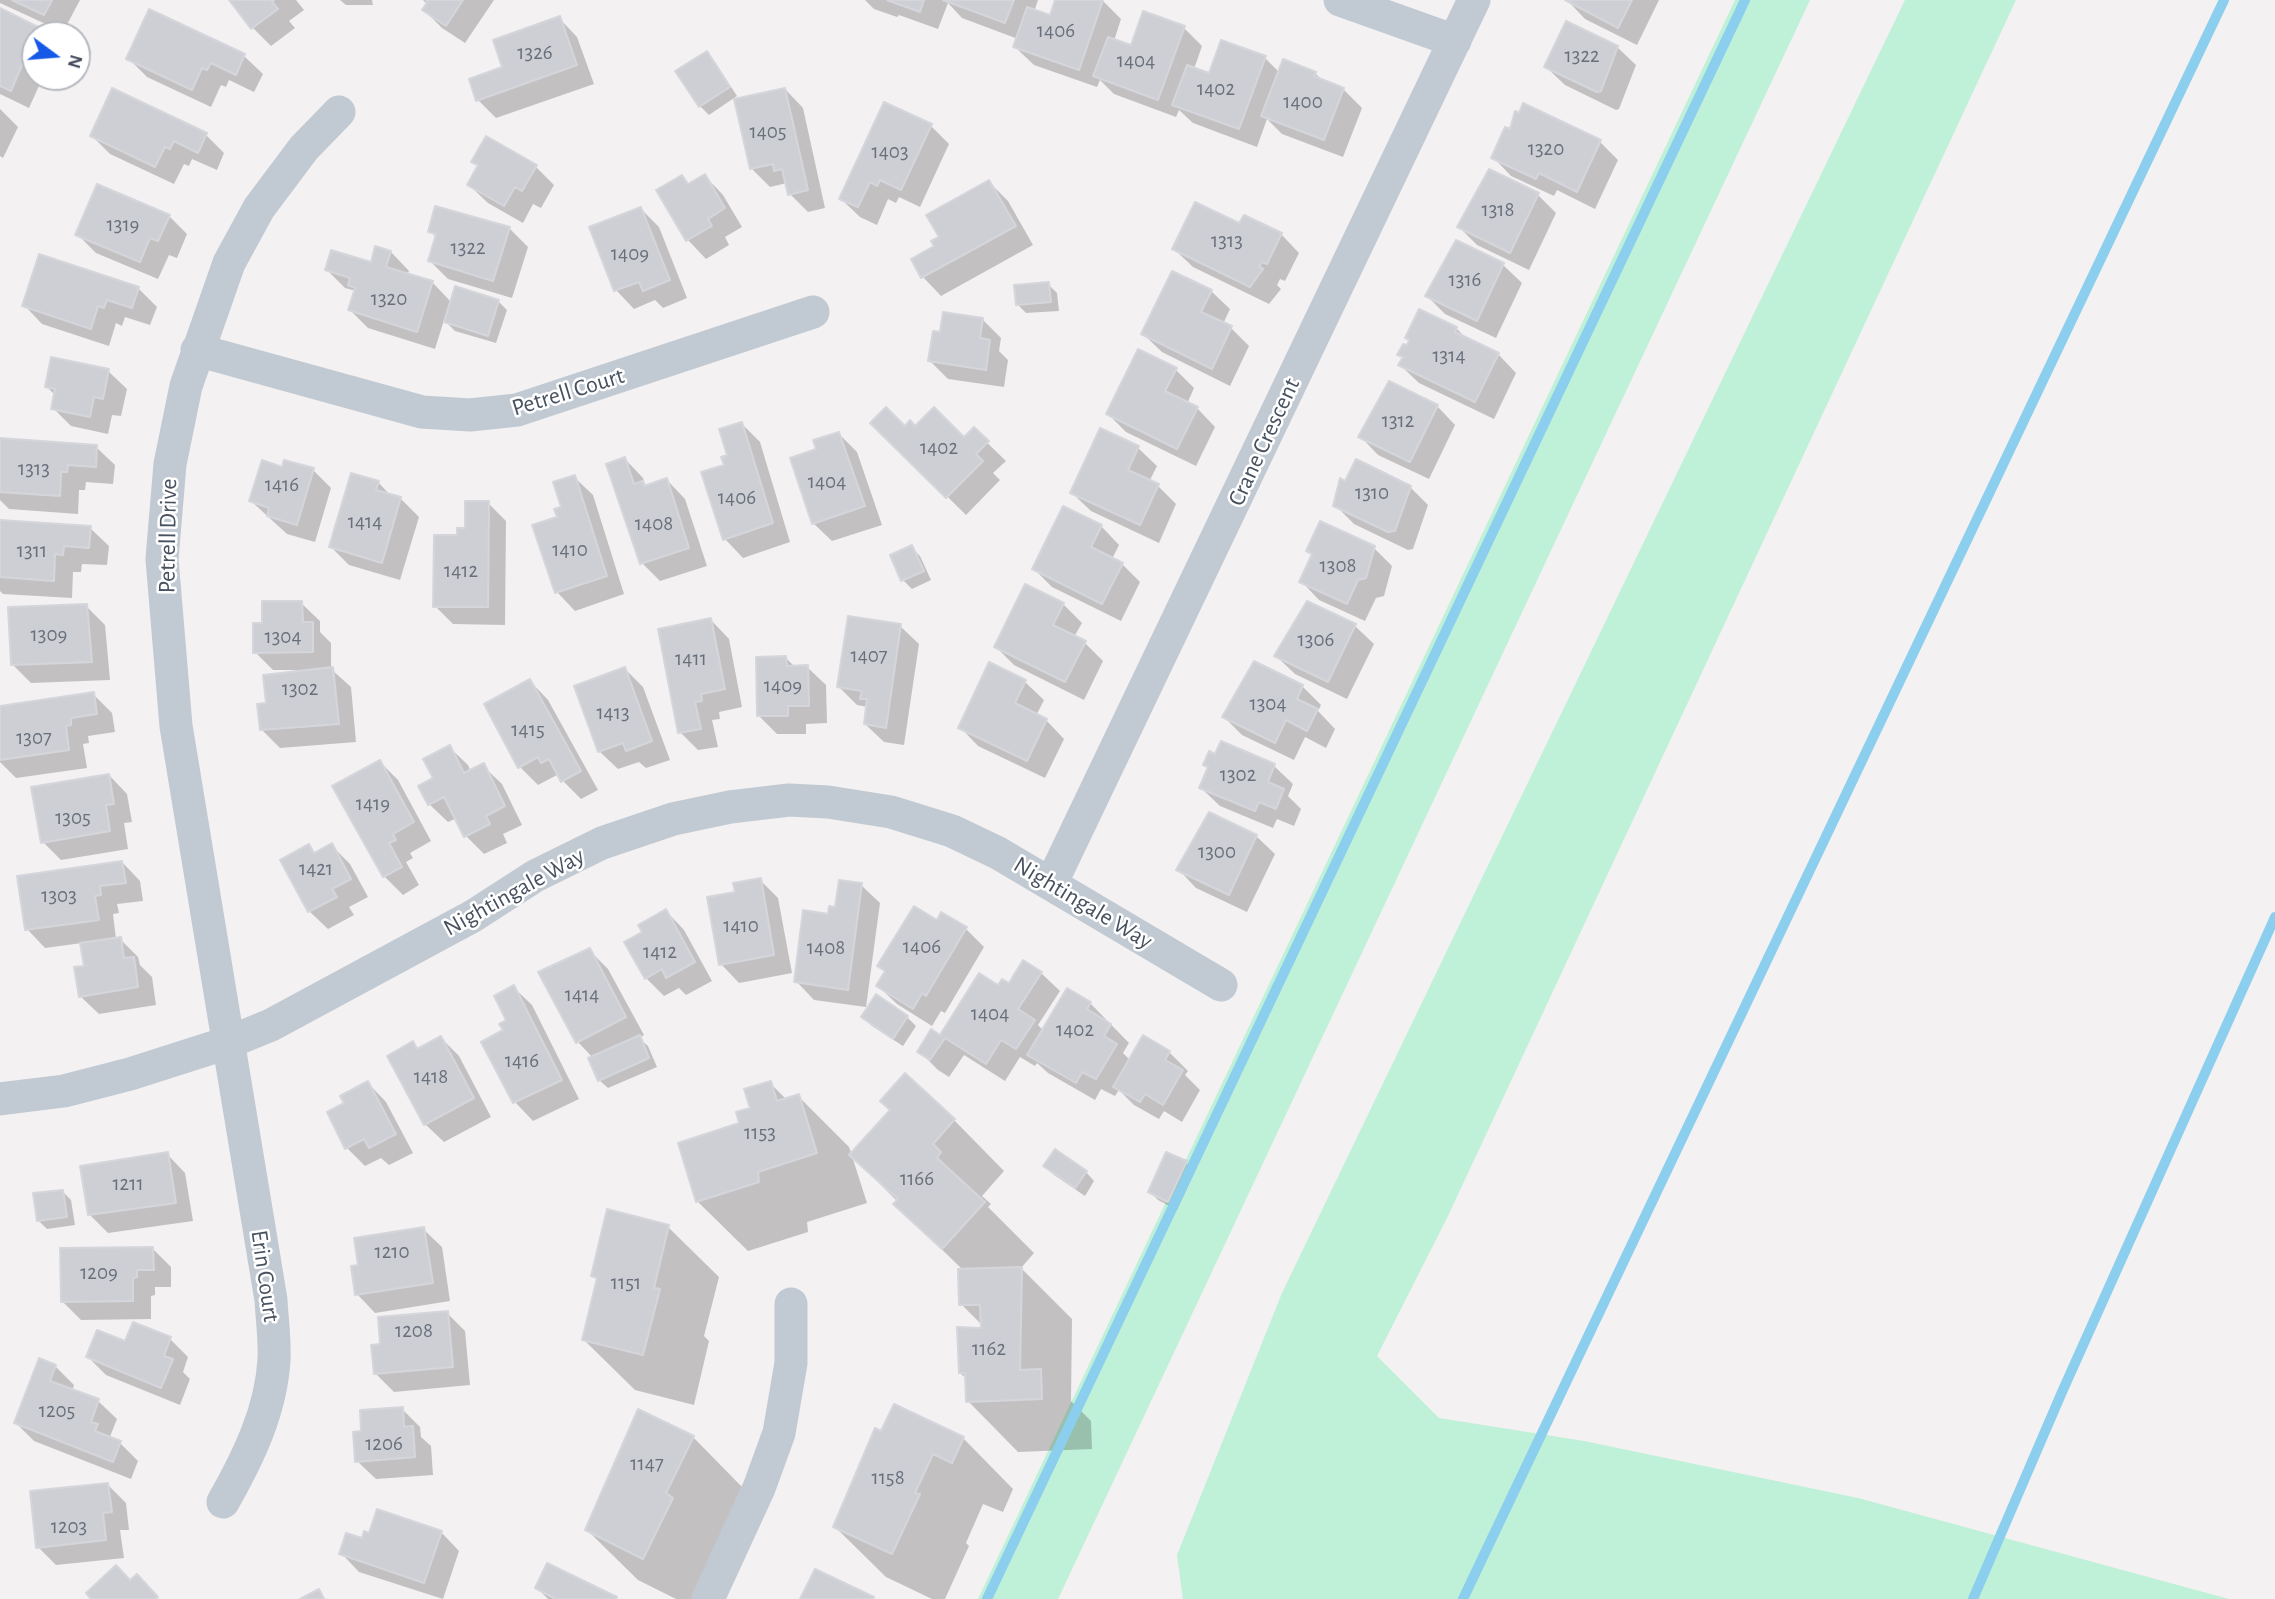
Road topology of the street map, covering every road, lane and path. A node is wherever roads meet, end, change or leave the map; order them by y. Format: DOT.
graph roads {
  1 [pos="1339,0"];
  2 [pos="1474,0"];
  3 [pos="1455,41"];
  4 [pos="339,113"];
  5 [pos="813,312"];
  6 [pos="197,350"];
  7 [pos="1051,884"];
  8 [pos="1221,985"];
  9 [pos="227,1043"];
  10 [pos="0,1098"];
  11 [pos="791,1304"];
  12 [pos="223,1502"];
  13 [pos="708,1599"];
  1 -- 3 [label="street"];
  2 -- 3 [label="street, Crane Crescent"];
  3 -- 7 [label="street, Crane Crescent"];
  4 -- 6 [label="street, Petrell Drive"];
  5 -- 6 [label="street, Petrell Court"];
  6 -- 9 [label="street, Petrell Drive"];
  7 -- 8 [label="street, Nightingale Way"];
  7 -- 9 [label="street, Nightingale Way"];
  9 -- 10 [label="street, Nightingale Way"];
  9 -- 12 [label="street, Erin Court"];
  11 -- 13 [label="street"];
}
